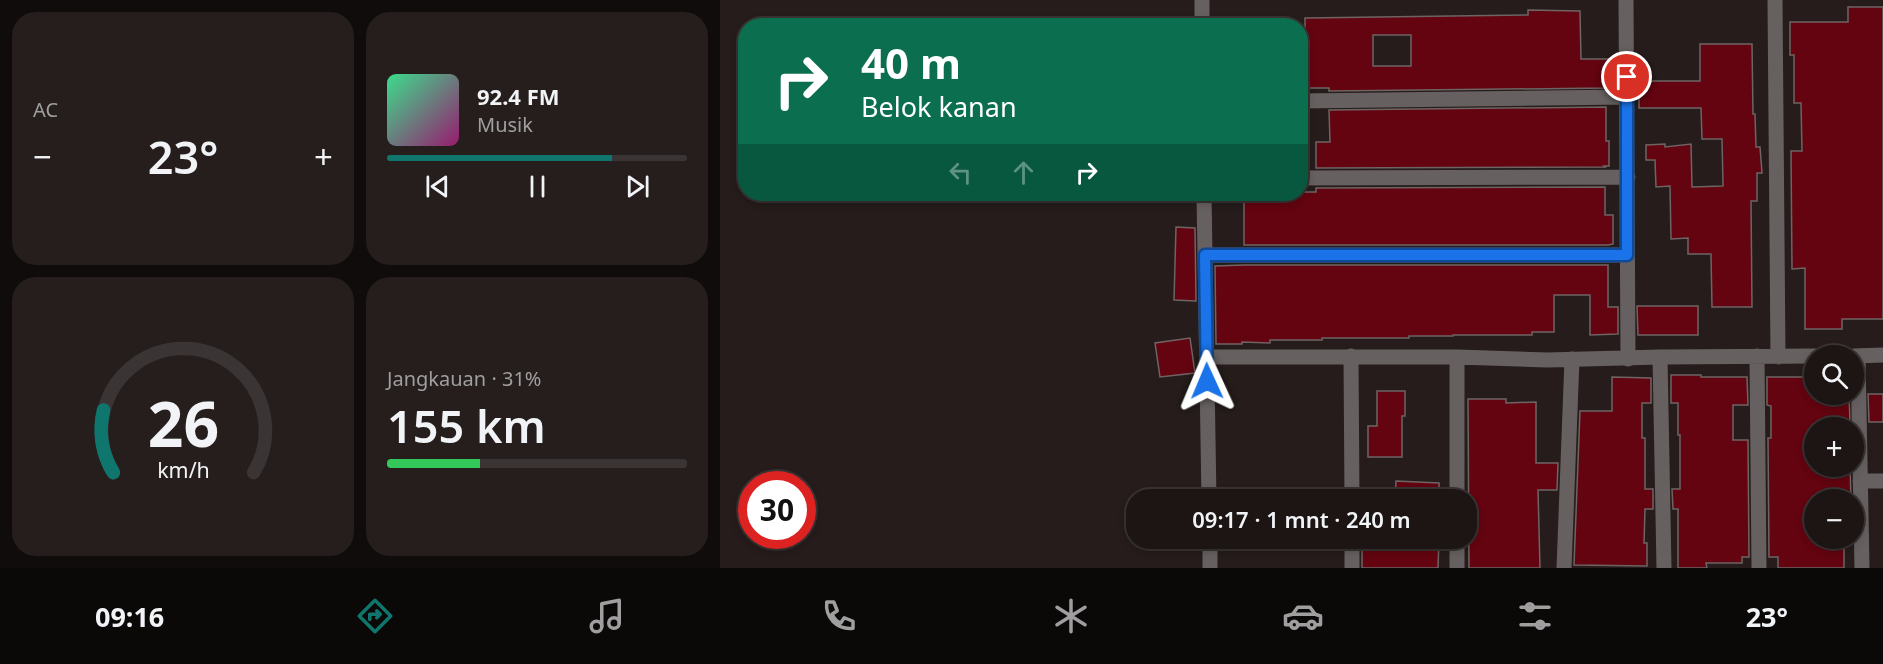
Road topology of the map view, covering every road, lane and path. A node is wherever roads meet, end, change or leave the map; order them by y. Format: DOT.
graph roads {
  1 [pos="1202,0"];
  2 [pos="1626,0"];
  3 [pos="1775,0"];
  4 [pos="1202,18"];
  5 [pos="1627,97"];
  6 [pos="1308,101"];
  7 [pos="1628,177"];
  8 [pos="1308,178"];
  9 [pos="1204,201"];
  10 [pos="1205,255"];
  11 [pos="1627,255"];
  12 [pos="1883,355"];
  13 [pos="1351,356"];
  14 [pos="1757,356"];
  15 [pos="1804,356"];
  16 [pos="1864,356"];
  17 [pos="1207,357"];
  18 [pos="1458,357"];
  19 [pos="1660,357"];
  20 [pos="1778,357"];
  21 [pos="1572,359"];
  22 [pos="1628,359"];
  23 [pos="1858,405"];
  24 [pos="1860,481"];
  25 [pos="1883,481"];
  26 [pos="1209,489"];
  27 [pos="1352,489"];
  28 [pos="1457,489"];
  29 [pos="1209,549"];
  30 [pos="1352,549"];
  31 [pos="1457,549"];
  32 [pos="1210,568"];
  33 [pos="1352,568"];
  34 [pos="1457,568"];
  35 [pos="1564,568"];
  36 [pos="1664,568"];
  37 [pos="1759,568"];
  38 [pos="1862,568"];
  1 -- 4 [label="street"];
  2 -- 5 [label="street"];
  3 -- 20 [label="street"];
  5 -- 6 [label="street"];
  5 -- 7 [label="street"];
  7 -- 8 [label="street"];
  7 -- 11 [label="street"];
  9 -- 10 [label="street"];
  10 -- 11 [label="street"];
  10 -- 17 [label="street"];
  11 -- 22 [label="street"];
  12 -- 16 [label="street"];
  13 -- 17 [label="street"];
  13 -- 18 [label="street"];
  13 -- 27 [label="street"];
  14 -- 19 [label="street"];
  14 -- 20 [label="street"];
  14 -- 37 [label="street"];
  15 -- 20 [label="street"];
  17 -- 26 [label="street"];
  18 -- 21 [label="street"];
  18 -- 28 [label="street"];
  19 -- 22 [label="street"];
  19 -- 36 [label="street"];
  21 -- 22 [label="street"];
  21 -- 35 [label="street"];
  23 -- 24 [label="street"];
  24 -- 25 [label="street"];
  24 -- 38 [label="street"];
  29 -- 32 [label="street"];
  30 -- 33 [label="street"];
  31 -- 34 [label="street"];
}
